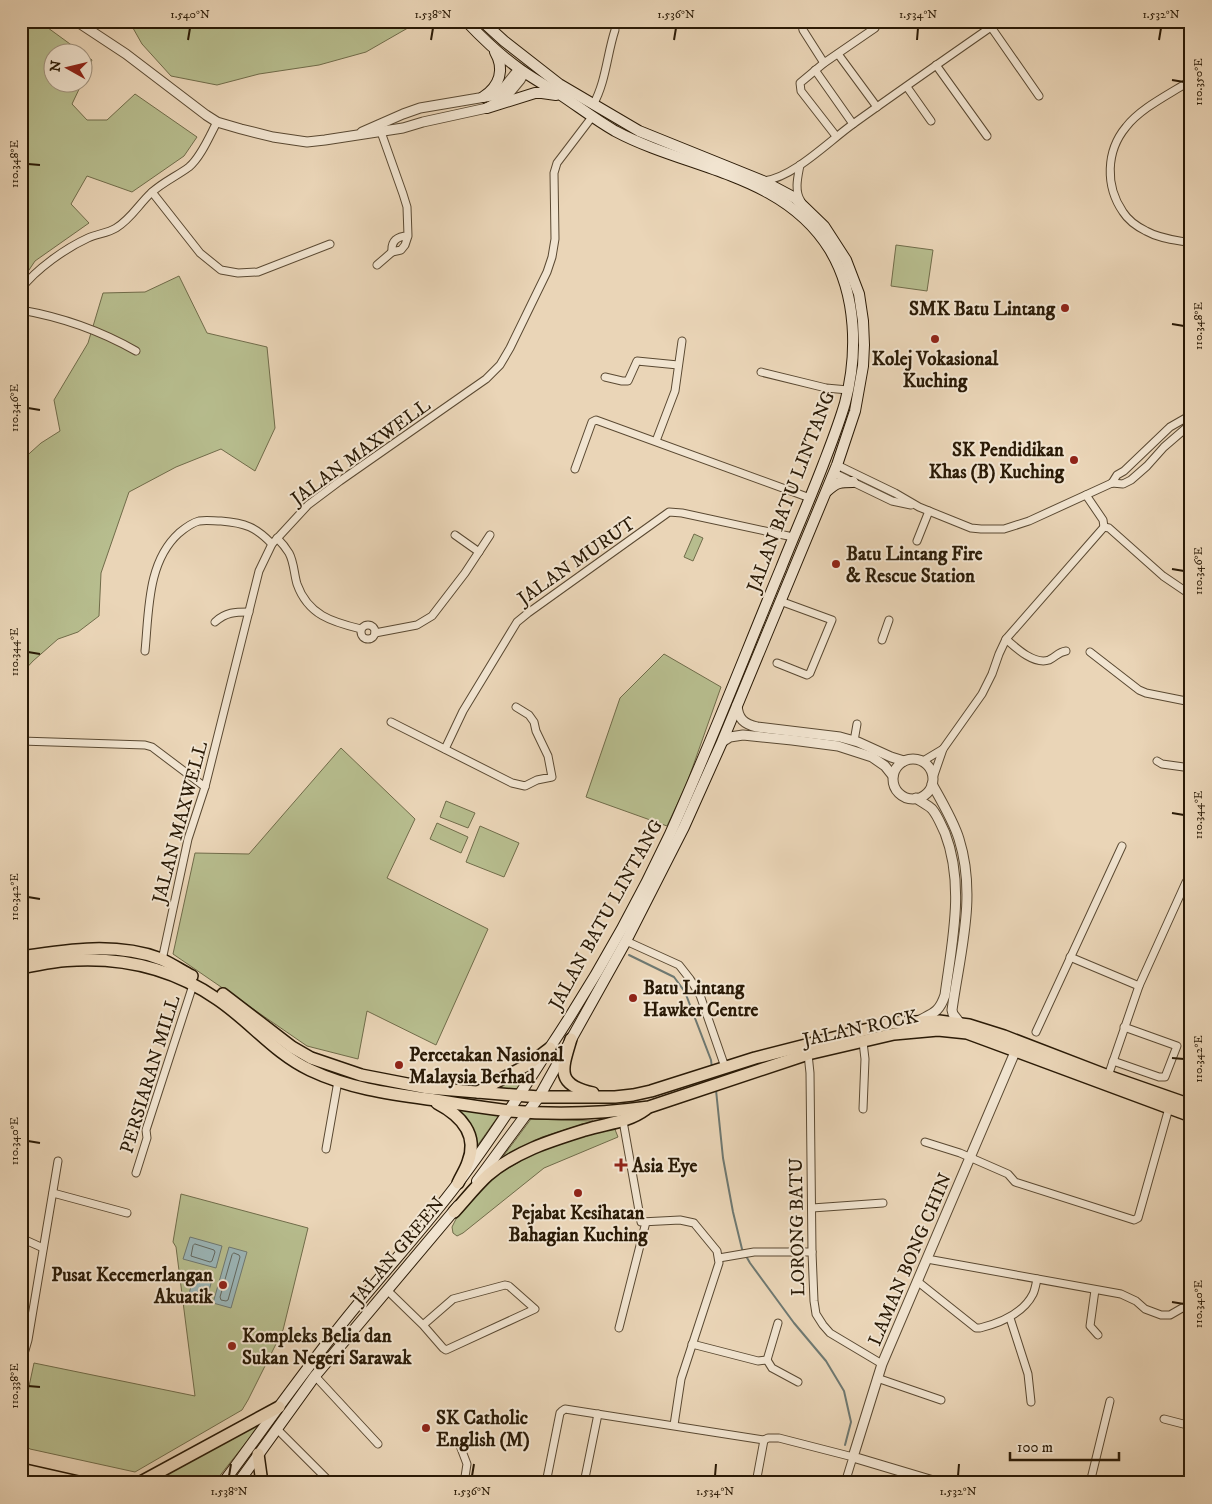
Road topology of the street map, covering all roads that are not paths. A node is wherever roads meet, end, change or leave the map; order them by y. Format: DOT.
graph roads {
  1 [pos="76,21"];
  2 [pos="466,21"];
  3 [pos="482,21"];
  4 [pos="801,21"];
  5 [pos="876,21"];
  6 [pos="992,24"];
  7 [pos="615,30"];
  8 [pos="504,41"];
  9 [pos="493,48"];
  10 [pos="838,54"];
  11 [pos="824,63"];
  12 [pos="936,65"];
  13 [pos="524,69"];
  14 [pos="816,70"];
  15 [pos="1191,83"];
  16 [pos="559,84"];
  17 [pos="907,87"];
  18 [pos="562,96"];
  19 [pos="1039,96"];
  20 [pos="483,97"];
  21 [pos="593,104"];
  22 [pos="877,107"];
  23 [pos="420,108"];
  24 [pos="487,108"];
  25 [pos="592,116"];
  26 [pos="931,121"];
  27 [pos="217,122"];
  28 [pos="423,122"];
  29 [pos="853,124"];
  30 [pos="380,132"];
  31 [pos="355,135"];
  32 [pos="836,136"];
  33 [pos="987,136"];
  34 [pos="800,165"];
  35 [pos="763,181"];
  36 [pos="152,192"];
  37 [pos="806,207"];
  38 [pos="408,236"];
  39 [pos="1191,243"];
  40 [pos="330,244"];
  41 [pos="392,252"];
  42 [pos="377,265"];
  43 [pos="21,289"];
  44 [pos="21,310"];
  45 [pos="682,341"];
  46 [pos="136,351"];
  47 [pos="678,365"];
  48 [pos="761,372"];
  49 [pos="605,376"];
  50 [pos="848,390"];
  51 [pos="1191,415"];
  52 [pos="1191,426"];
  53 [pos="836,430"];
  54 [pos="656,441"];
  55 [pos="834,468"];
  56 [pos="575,469"];
  57 [pos="853,482"];
  58 [pos="1112,483"];
  59 [pos="814,487"];
  60 [pos="826,493"];
  61 [pos="895,493"];
  62 [pos="1086,495"];
  63 [pos="810,498"];
  64 [pos="892,501"];
  65 [pos="919,507"];
  66 [pos="929,511"];
  67 [pos="1104,527"];
  68 [pos="455,535"];
  69 [pos="490,535"];
  70 [pos="793,537"];
  71 [pos="277,538"];
  72 [pos="917,540"];
  73 [pos="272,544"];
  74 [pos="478,552"];
  75 [pos="1191,596"];
  76 [pos="780,601"];
  77 [pos="249,612"];
  78 [pos="889,620"];
  79 [pos="215,622"];
  80 [pos="1006,639"];
  81 [pos="882,640"];
  82 [pos="145,651"];
  83 [pos="1066,651"];
  84 [pos="1090,652"];
  85 [pos="777,663"];
  86 [pos="1191,702"];
  87 [pos="737,705"];
  88 [pos="516,707"];
  89 [pos="391,722"];
  90 [pos="857,724"];
  91 [pos="21,741"];
  92 [pos="854,741"];
  93 [pos="722,742"];
  94 [pos="445,749"];
  95 [pos="943,749"];
  96 [pos="904,761"];
  97 [pos="923,761"];
  98 [pos="1157,761"];
  99 [pos="1191,768"];
  100 [pos="894,776"];
  101 [pos="933,781"];
  102 [pos="206,787"];
  103 [pos="916,798"];
  104 [pos="1122,846"];
  105 [pos="1186,882"];
  106 [pos="626,941"];
  107 [pos="21,957"];
  108 [pos="1070,957"];
  109 [pos="162,960"];
  110 [pos="21,968"];
  111 [pos="193,985"];
  112 [pos="1139,986"];
  113 [pos="918,1021"];
  114 [pos="960,1024"];
  115 [pos="1124,1027"];
  116 [pos="1036,1032"];
  117 [pos="571,1039"];
  118 [pos="862,1042"];
  119 [pos="550,1048"];
  120 [pos="1015,1052"];
  121 [pos="808,1054"];
  122 [pos="1113,1061"];
  123 [pos="723,1068"];
  124 [pos="1108,1076"];
  125 [pos="338,1081"];
  126 [pos="478,1092"];
  127 [pos="519,1095"];
  128 [pos="539,1097"];
  129 [pos="616,1098"];
  130 [pos="430,1100"];
  131 [pos="1191,1105"];
  132 [pos="649,1106"];
  133 [pos="1169,1108"];
  134 [pos="863,1109"];
  135 [pos="509,1111"];
  136 [pos="529,1112"];
  137 [pos="1191,1116"];
  138 [pos="623,1122"];
  139 [pos="925,1142"];
  140 [pos="326,1149"];
  141 [pos="970,1157"];
  142 [pos="58,1161"];
  143 [pos="136,1173"];
  144 [pos="458,1183"];
  145 [pos="53,1193"];
  146 [pos="883,1203"];
  147 [pos="812,1208"];
  148 [pos="454,1212"];
  149 [pos="127,1213"];
  150 [pos="646,1222"];
  151 [pos="21,1238"];
  152 [pos="44,1248"];
  153 [pos="812,1252"];
  154 [pos="719,1258"];
  155 [pos="927,1259"];
  156 [pos="1036,1279"];
  157 [pos="917,1281"];
  158 [pos="387,1290"];
  159 [pos="1095,1290"];
  160 [pos="1184,1307"];
  161 [pos="1010,1318"];
  162 [pos="778,1323"];
  163 [pos="422,1325"];
  164 [pos="619,1328"];
  165 [pos="1098,1335"];
  166 [pos="692,1344"];
  167 [pos="767,1360"];
  168 [pos="21,1363"];
  169 [pos="882,1364"];
  170 [pos="316,1376"];
  171 [pos="877,1378"];
  172 [pos="798,1382"];
  173 [pos="941,1400"];
  174 [pos="1110,1401"];
  175 [pos="1031,1402"];
  176 [pos="279,1407"];
  177 [pos="598,1414"];
  178 [pos="1164,1419"];
  179 [pos="674,1425"];
  180 [pos="1191,1426"];
  181 [pos="277,1429"];
  182 [pos="764,1440"];
  183 [pos="459,1443"];
  184 [pos="378,1444"];
  185 [pos="258,1454"];
  186 [pos="852,1457"];
  187 [pos="21,1469"];
  188 [pos="21,1480"];
  189 [pos="33,1483"];
  190 [pos="83,1483"];
  191 [pos="138,1483"];
  192 [pos="223,1483"];
  193 [pos="238,1483"];
  194 [pos="262,1483"];
  195 [pos="331,1483"];
  196 [pos="464,1483"];
  197 [pos="546,1483"];
  198 [pos="584,1483"];
  199 [pos="756,1483"];
  200 [pos="845,1483"];
  201 [pos="940,1483"];
  202 [pos="1090,1483"];
  1 -- 27 [label="street"];
  2 -- 9 [label="main road, JALAN BATU LINTANG"];
  3 -- 8 [label="main road, JALAN BATU LINTANG"];
  4 -- 11 [label="street"];
  5 -- 10 [label="street"];
  6 -- 12 [label="street"];
  6 -- 19 [label="street"];
  7 -- 21 [label="street"];
  8 -- 13 [label="main road"];
  8 -- 16 [label="main road, JALAN BATU LINTANG"];
  9 -- 13 [label="main road, JALAN BATU LINTANG"];
  9 -- 20 [label="main road"];
  10 -- 11 [label="street"];
  10 -- 22 [label="street"];
  11 -- 14 [label="street"];
  12 -- 17 [label="street"];
  12 -- 33 [label="street"];
  13 -- 16 [label="main road"];
  13 -- 18 [label="main road, JALAN BATU LINTANG"];
  13 -- 20 [label="street"];
  13 -- 24 [label="street"];
  14 -- 29 [label="street"];
  14 -- 32 [label="street"];
  15 -- 39 [label="street"];
  16 -- 21 [label="main road, JALAN BATU LINTANG"];
  17 -- 22 [label="street"];
  17 -- 26 [label="street"];
  18 -- 24 [label="main road"];
  18 -- 25 [label="main road, JALAN BATU LINTANG"];
  20 -- 23 [label="street"];
  21 -- 35 [label="main road, JALAN BATU LINTANG"];
  22 -- 29 [label="street"];
  23 -- 28 [label="street"];
  23 -- 31 [label="street"];
  24 -- 28 [label="street"];
  25 -- 50 [label="main road, JALAN BATU LINTANG"];
  25 -- 71 [label="street, JALAN MAXWELL"];
  27 -- 31 [label="street"];
  27 -- 36 [label="street"];
  28 -- 30 [label="street"];
  29 -- 32 [label="street"];
  30 -- 31 [label="street"];
  30 -- 38 [label="street"];
  32 -- 34 [label="street"];
  34 -- 35 [label="street"];
  34 -- 37 [label="street"];
  35 -- 37 [label="main road, JALAN BATU LINTANG"];
  36 -- 40 [label="street"];
  36 -- 43 [label="street"];
  37 -- 55 [label="main road, JALAN BATU LINTANG"];
  38 -- 41 [label="street"];
  38 -- 41 [label="street"];
  41 -- 42 [label="street"];
  44 -- 46 [label="street"];
  45 -- 47 [label="street"];
  47 -- 49 [label="street"];
  47 -- 54 [label="street"];
  48 -- 50 [label="street"];
  50 -- 53 [label="main road, JALAN BATU LINTANG"];
  51 -- 58 [label="street"];
  52 -- 58 [label="street"];
  53 -- 55 [label="main road"];
  53 -- 59 [label="main road, JALAN BATU LINTANG"];
  54 -- 56 [label="street"];
  54 -- 63 [label="street"];
  55 -- 57 [label="street"];
  55 -- 59 [label="main road"];
  55 -- 60 [label="main road, JALAN BATU LINTANG"];
  55 -- 61 [label="street"];
  57 -- 60 [label="main road"];
  57 -- 64 [label="street"];
  58 -- 62 [label="street"];
  59 -- 63 [label="main road, JALAN BATU LINTANG"];
  60 -- 76 [label="main road, JALAN BATU LINTANG"];
  61 -- 64 [label="street"];
  61 -- 65 [label="street"];
  62 -- 66 [label="street"];
  62 -- 67 [label="street"];
  63 -- 70 [label="main road, JALAN BATU LINTANG"];
  64 -- 65 [label="street"];
  65 -- 66 [label="street"];
  66 -- 72 [label="street"];
  67 -- 75 [label="street"];
  67 -- 80 [label="street"];
  68 -- 74 [label="street"];
  69 -- 74 [label="street"];
  70 -- 94 [label="street, JALAN MURUT"];
  70 -- 119 [label="main road, JALAN BATU LINTANG"];
  71 -- 73 [label="street, JALAN MAXWELL"];
  71 -- 74 [label="street"];
  73 -- 77 [label="street, JALAN MAXWELL"];
  73 -- 82 [label="street"];
  76 -- 85 [label="street"];
  76 -- 87 [label="main road, JALAN BATU LINTANG"];
  77 -- 79 [label="street"];
  77 -- 102 [label="street, JALAN MAXWELL"];
  78 -- 81 [label="street"];
  80 -- 83 [label="street"];
  80 -- 95 [label="street"];
  84 -- 86 [label="street"];
  87 -- 92 [label="street"];
  87 -- 93 [label="main road, JALAN BATU LINTANG"];
  88 -- 94 [label="street"];
  89 -- 94 [label="street"];
  90 -- 92 [label="street"];
  91 -- 102 [label="street"];
  92 -- 96 [label="street"];
  93 -- 100 [label="street"];
  93 -- 106 [label="main road, JALAN BATU LINTANG"];
  95 -- 97 [label="street"];
  95 -- 101 [label="street"];
  96 -- 97 [label="street"];
  96 -- 100 [label="street"];
  97 -- 101 [label="street"];
  98 -- 99 [label="street"];
  100 -- 103 [label="street"];
  101 -- 103 [label="street"];
  101 -- 114 [label="street"];
  102 -- 109 [label="street, JALAN MAXWELL"];
  103 -- 113 [label="street"];
  104 -- 108 [label="street"];
  105 -- 112 [label="street"];
  106 -- 117 [label="main road, JALAN BATU LINTANG"];
  106 -- 123 [label="street"];
  107 -- 109 [label="main road, JALAN ROCK"];
  108 -- 112 [label="street"];
  108 -- 116 [label="street"];
  109 -- 126 [label="main road, JALAN ROCK"];
  110 -- 111 [label="main road, JALAN ROCK"];
  111 -- 125 [label="main road, JALAN ROCK"];
  111 -- 143 [label="street, PERSIARAN MILL"];
  112 -- 115 [label="street"];
  113 -- 114 [label="main road, JALAN ROCK"];
  113 -- 123 [label="main road, JALAN ROCK"];
  114 -- 124 [label="main road, JALAN ROCK"];
  115 -- 122 [label="street"];
  115 -- 122 [label="street"];
  117 -- 128 [label="main road, JALAN BATU LINTANG"];
  117 -- 129 [label="main road"];
  118 -- 120 [label="main road, JALAN ROCK"];
  118 -- 121 [label="main road, JALAN ROCK"];
  118 -- 134 [label="street"];
  119 -- 126 [label="main road"];
  119 -- 127 [label="main road, JALAN BATU LINTANG"];
  120 -- 133 [label="main road, JALAN ROCK"];
  120 -- 141 [label="street, LAMAN BONG CHIN"];
  121 -- 132 [label="main road, JALAN ROCK"];
  121 -- 147 [label="street, LORONG BATU"];
  122 -- 124 [label="street"];
  123 -- 129 [label="main road, JALAN ROCK"];
  124 -- 131 [label="main road, JALAN ROCK"];
  125 -- 130 [label="main road, JALAN ROCK"];
  125 -- 140 [label="street"];
  126 -- 127 [label="main road, JALAN ROCK"];
  127 -- 128 [label="main road, JALAN ROCK"];
  127 -- 135 [label="main road, JALAN GREEN"];
  128 -- 129 [label="main road, JALAN ROCK"];
  128 -- 136 [label="main road, JALAN BATU LINTANG"];
  130 -- 135 [label="main road, JALAN ROCK"];
  130 -- 144 [label="main road"];
  132 -- 136 [label="main road, JALAN ROCK"];
  132 -- 138 [label="main road"];
  133 -- 137 [label="main road, JALAN ROCK"];
  133 -- 141 [label="street"];
  135 -- 136 [label="main road, JALAN ROCK"];
  135 -- 144 [label="main road, JALAN GREEN"];
  136 -- 148 [label="main road, JALAN GREEN"];
  138 -- 148 [label="main road"];
  138 -- 150 [label="street"];
  139 -- 141 [label="street"];
  141 -- 155 [label="street, LAMAN BONG CHIN"];
  142 -- 145 [label="street"];
  144 -- 176 [label="main road, JALAN GREEN"];
  145 -- 149 [label="street"];
  145 -- 152 [label="street"];
  146 -- 147 [label="street"];
  147 -- 153 [label="street, LORONG BATU"];
  148 -- 158 [label="main road, JALAN GREEN"];
  150 -- 154 [label="street"];
  150 -- 164 [label="street"];
  151 -- 152 [label="street"];
  152 -- 168 [label="street"];
  153 -- 154 [label="street"];
  153 -- 169 [label="street, LORONG BATU"];
  154 -- 166 [label="street"];
  155 -- 156 [label="street"];
  155 -- 157 [label="street, LAMAN BONG CHIN"];
  156 -- 159 [label="street"];
  156 -- 161 [label="street"];
  157 -- 161 [label="street"];
  157 -- 169 [label="street, LAMAN BONG CHIN"];
  158 -- 163 [label="street"];
  158 -- 170 [label="main road, JALAN GREEN"];
  159 -- 160 [label="street"];
  159 -- 165 [label="street"];
  161 -- 175 [label="street"];
  162 -- 167 [label="street"];
  163 -- 163 [label="street"];
  166 -- 167 [label="street"];
  166 -- 179 [label="street"];
  167 -- 172 [label="street"];
  169 -- 171 [label="street, LAMAN BONG CHIN"];
  170 -- 181 [label="main road, JALAN GREEN"];
  170 -- 184 [label="street"];
  171 -- 173 [label="street"];
  171 -- 186 [label="street, LAMAN BONG CHIN"];
  174 -- 202 [label="street"];
  176 -- 191 [label="main road"];
  176 -- 192 [label="main road, JALAN GREEN"];
  177 -- 179 [label="street"];
  177 -- 197 [label="street"];
  177 -- 198 [label="street"];
  178 -- 180 [label="street"];
  179 -- 182 [label="street"];
  181 -- 185 [label="main road, JALAN GREEN"];
  181 -- 195 [label="street"];
  182 -- 186 [label="street"];
  182 -- 199 [label="street"];
  183 -- 196 [label="street"];
  185 -- 193 [label="main road, JALAN GREEN"];
  185 -- 194 [label="main road"];
  186 -- 200 [label="street, LAMAN BONG CHIN"];
  186 -- 201 [label="street"];
  187 -- 190 [label="main road"];
  188 -- 189 [label="main road"];
}
